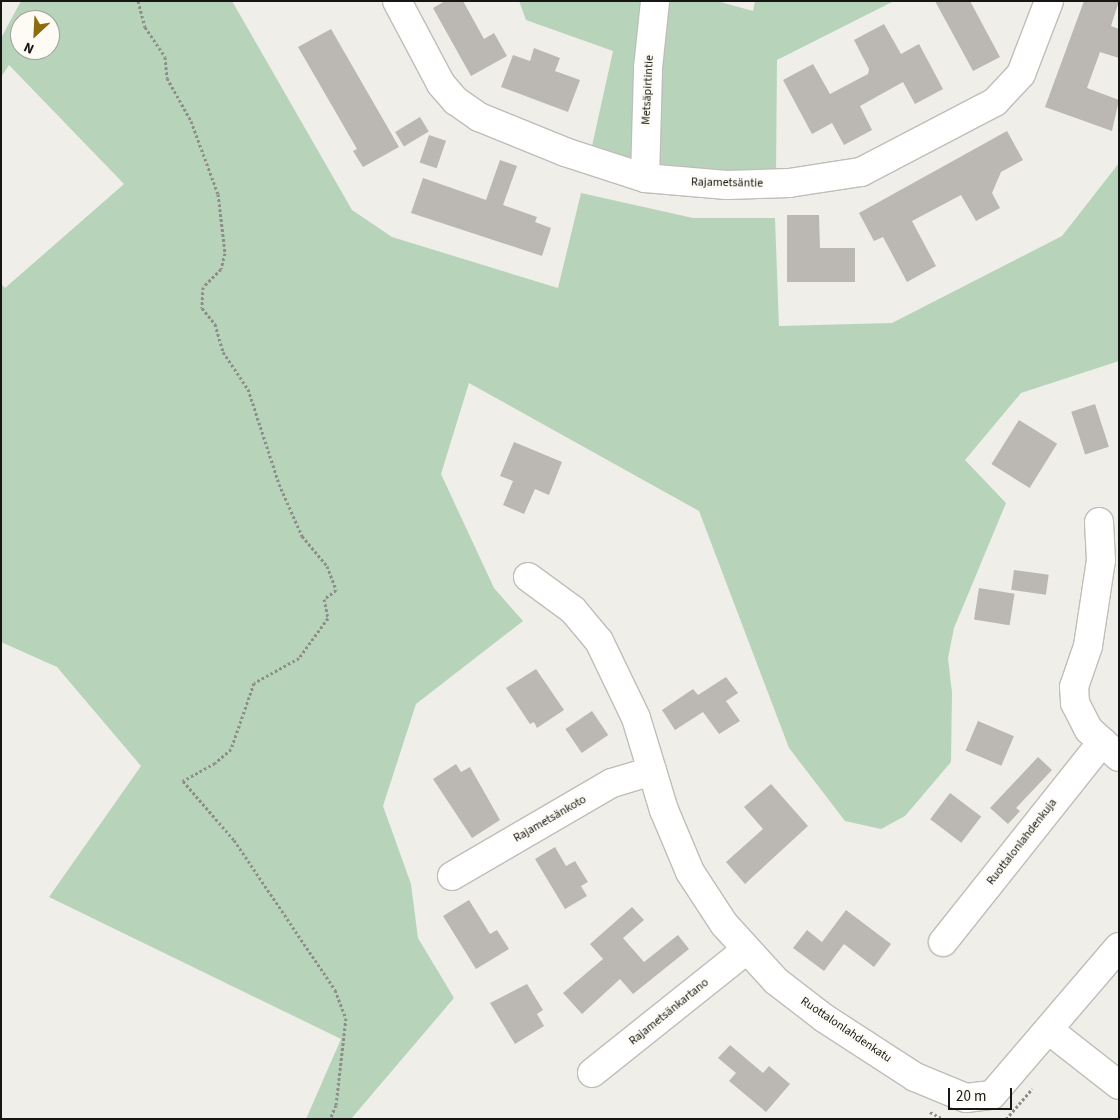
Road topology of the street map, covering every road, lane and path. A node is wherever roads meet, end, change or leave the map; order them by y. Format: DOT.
graph roads {
  1 [pos="138,1"];
  2 [pos="397,1"];
  3 [pos="656,1"];
  4 [pos="1049,1"];
  5 [pos="645,178"];
  6 [pos="1099,522"];
  7 [pos="528,577"];
  8 [pos="1110,749"];
  9 [pos="652,771"];
  10 [pos="452,876"];
  11 [pos="943,942"];
  12 [pos="1119,947"];
  13 [pos="745,951"];
  14 [pos="1050,1030"];
  15 [pos="592,1072"];
  16 [pos="1119,1085"];
  17 [pos="980,1108"];
  18 [pos="330,1119"];
  1 -- 18 [label="path"];
  2 -- 5 [label="street, Rajametsäntie"];
  3 -- 5 [label="street, Metsäpirtintie"];
  4 -- 5 [label="street, Rajametsäntie"];
  6 -- 8 [label="street"];
  7 -- 9 [label="street, Ruottalonlahdenkatu"];
  8 -- 11 [label="street, Ruottalonlahdenkuja"];
  9 -- 10 [label="street, Rajametsänkoto"];
  9 -- 13 [label="street, Ruottalonlahdenkatu"];
  12 -- 14 [label="street, Ruottalonlahdenkatu"];
  13 -- 15 [label="street, Rajametsänkartano"];
  13 -- 17 [label="street, Ruottalonlahdenkatu"];
  14 -- 16 [label="street"];
  14 -- 17 [label="street, Ruottalonlahdenkatu"];
}
